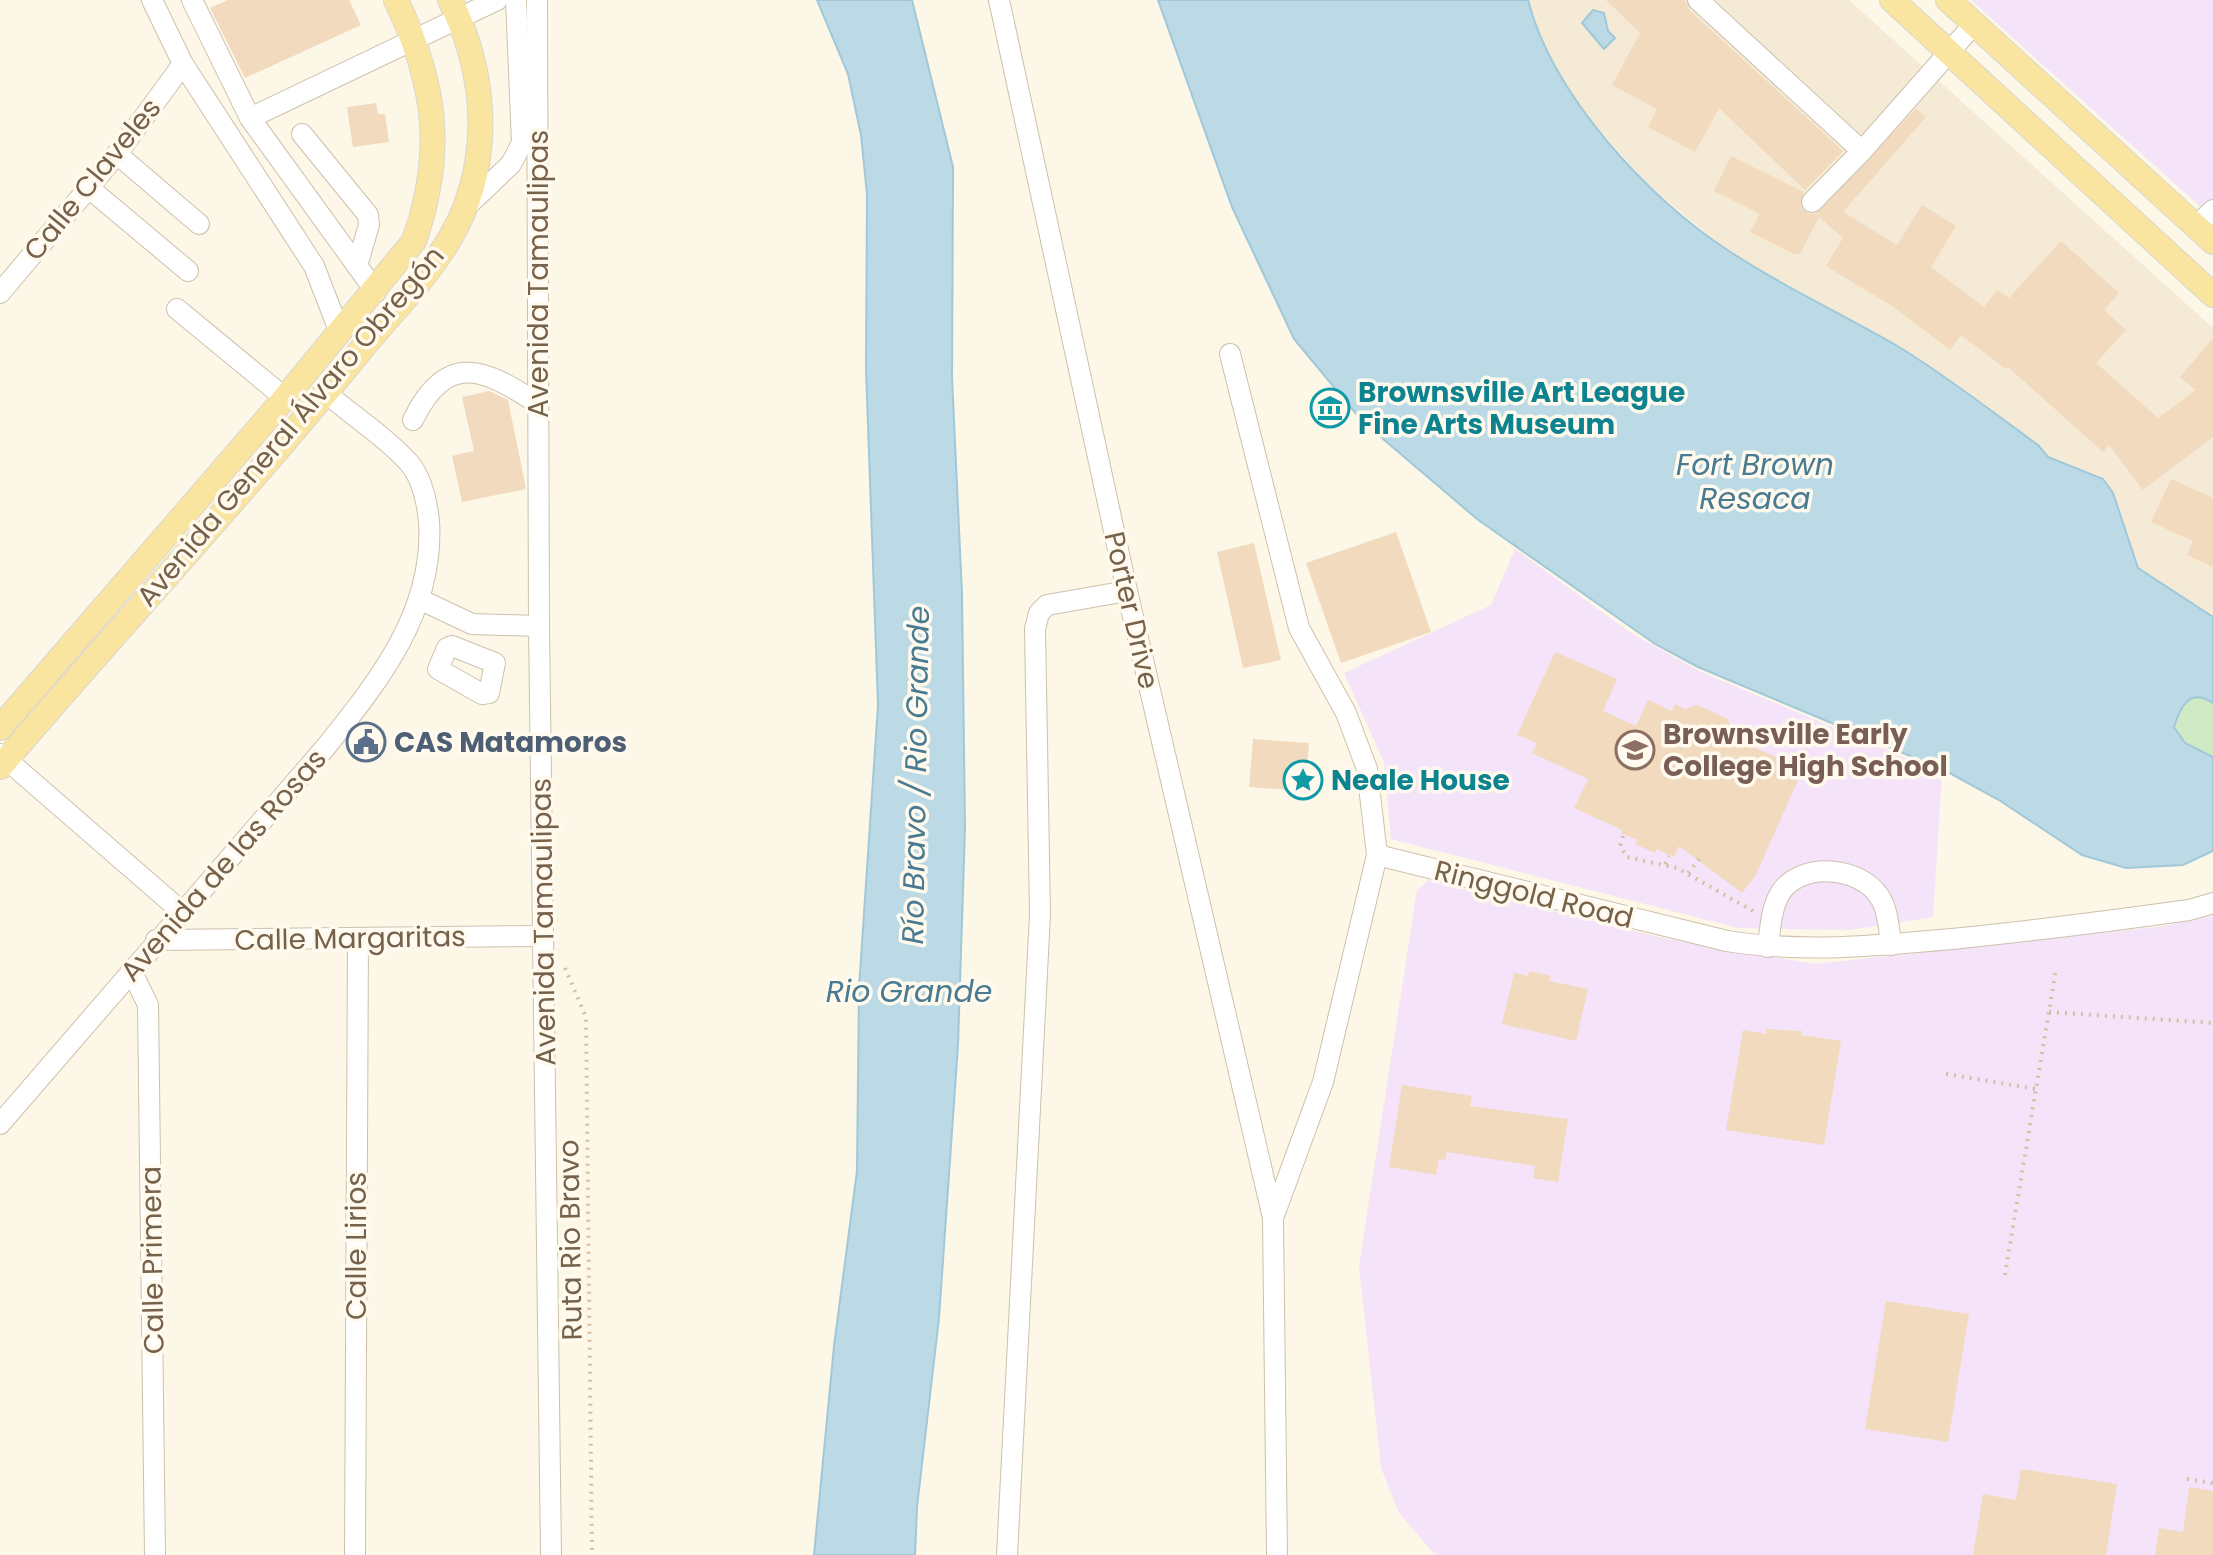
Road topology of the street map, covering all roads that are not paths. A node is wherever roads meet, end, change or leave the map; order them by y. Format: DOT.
graph roads {
  1 [pos="152,0"];
  2 [pos="192,0"];
  3 [pos="396,0"];
  4 [pos="497,0"];
  5 [pos="516,0"];
  6 [pos="537,0"];
  7 [pos="999,0"];
  8 [pos="1698,0"];
  9 [pos="1892,0"];
  10 [pos="1948,0"];
  11 [pos="455,9"];
  12 [pos="1974,24"];
  13 [pos="414,37"];
  14 [pos="1949,52"];
  15 [pos="183,64"];
  16 [pos="250,118"];
  17 [pos="302,134"];
  18 [pos="1862,151"];
  19 [pos="117,154"];
  20 [pos="89,188"];
  21 [pos="1812,202"];
  22 [pos="465,208"];
  23 [pos="199,224"];
  24 [pos="2207,226"];
  25 [pos="357,266"];
  26 [pos="188,271"];
  27 [pos="376,292"];
  28 [pos="0,293"];
  29 [pos="2213,295"];
  30 [pos="177,309"];
  31 [pos="340,333"];
  32 [pos="1230,354"];
  33 [pos="326,393"];
  34 [pos="285,398"];
  35 [pos="538,404"];
  36 [pos="413,420"];
  37 [pos="192,507"];
  38 [pos="211,523"];
  39 [pos="1127,591"];
  40 [pos="419,599"];
  41 [pos="472,624"];
  42 [pos="539,626"];
  43 [pos="465,651"];
  44 [pos="0,728"];
  45 [pos="2,760"];
  46 [pos="1377,855"];
  47 [pos="2213,903"];
  48 [pos="181,911"];
  49 [pos="543,936"];
  50 [pos="358,938"];
  51 [pos="156,940"];
  52 [pos="1891,945"];
  53 [pos="1768,947"];
  54 [pos="131,970"];
  55 [pos="0,1124"];
  56 [pos="1273,1218"];
  57 [pos="155,1555"];
  58 [pos="355,1555"];
  59 [pos="551,1555"];
  60 [pos="1007,1555"];
  61 [pos="1277,1555"];
  1 -- 15 [label="street"];
  2 -- 16 [label="street"];
  3 -- 13 [label="main road, Avenida General Álvaro Obregón"];
  4 -- 11 [label="street"];
  5 -- 22 [label="street"];
  6 -- 35 [label="street, Avenida Tamaulipas"];
  7 -- 39 [label="street, Porter Drive"];
  8 -- 18 [label="street"];
  9 -- 14 [label="main road"];
  10 -- 12 [label="main road"];
  11 -- 13 [label="street"];
  11 -- 22 [label="main road, Avenida General Álvaro Obregón"];
  12 -- 14 [label="street"];
  12 -- 24 [label="main road"];
  13 -- 16 [label="street"];
  13 -- 27 [label="main road, Avenida General Álvaro Obregón"];
  14 -- 18 [label="street"];
  14 -- 29 [label="main road"];
  15 -- 19 [label="street, Calle Claveles"];
  15 -- 31 [label="street"];
  16 -- 25 [label="street"];
  17 -- 25 [label="street"];
  18 -- 21 [label="street"];
  19 -- 20 [label="street, Calle Claveles"];
  19 -- 23 [label="street"];
  20 -- 26 [label="street"];
  20 -- 28 [label="street, Calle Claveles"];
  22 -- 33 [label="main road, Avenida General Álvaro Obregón"];
  25 -- 27 [label="street"];
  27 -- 31 [label="main road, Avenida General Álvaro Obregón"];
  30 -- 34 [label="street"];
  31 -- 34 [label="main road, Avenida General Álvaro Obregón"];
  32 -- 46 [label="street"];
  33 -- 38 [label="main road, Avenida General Álvaro Obregón"];
  33 -- 40 [label="street, Avenida de las Rosas"];
  34 -- 37 [label="main road, Avenida General Álvaro Obregón"];
  35 -- 36 [label="street"];
  35 -- 42 [label="street, Avenida Tamaulipas"];
  37 -- 38 [label="main road"];
  37 -- 44 [label="main road, Avenida General Álvaro Obregón"];
  38 -- 45 [label="main road, Avenida General Álvaro Obregón"];
  39 -- 56 [label="street, Porter Drive"];
  39 -- 60 [label="street"];
  40 -- 41 [label="street"];
  40 -- 48 [label="street, Avenida de las Rosas"];
  41 -- 42 [label="street"];
  41 -- 43 [label="street"];
  42 -- 49 [label="street, Avenida Tamaulipas"];
  45 -- 48 [label="street"];
  46 -- 53 [label="street, Ringgold Road"];
  46 -- 56 [label="street"];
  47 -- 52 [label="street, Ringgold Road"];
  48 -- 51 [label="street, Avenida de las Rosas"];
  49 -- 50 [label="street, Calle Margaritas"];
  49 -- 59 [label="street, Avenida Tamaulipas"];
  50 -- 51 [label="street, Calle Margaritas"];
  50 -- 58 [label="street, Calle Lirios"];
  51 -- 54 [label="street, Avenida de las Rosas"];
  52 -- 53 [label="street, Ringgold Road"];
  52 -- 53 [label="street"];
  54 -- 55 [label="street, Avenida de las Rosas"];
  54 -- 57 [label="street, Calle Primera"];
  56 -- 61 [label="street"];
}
